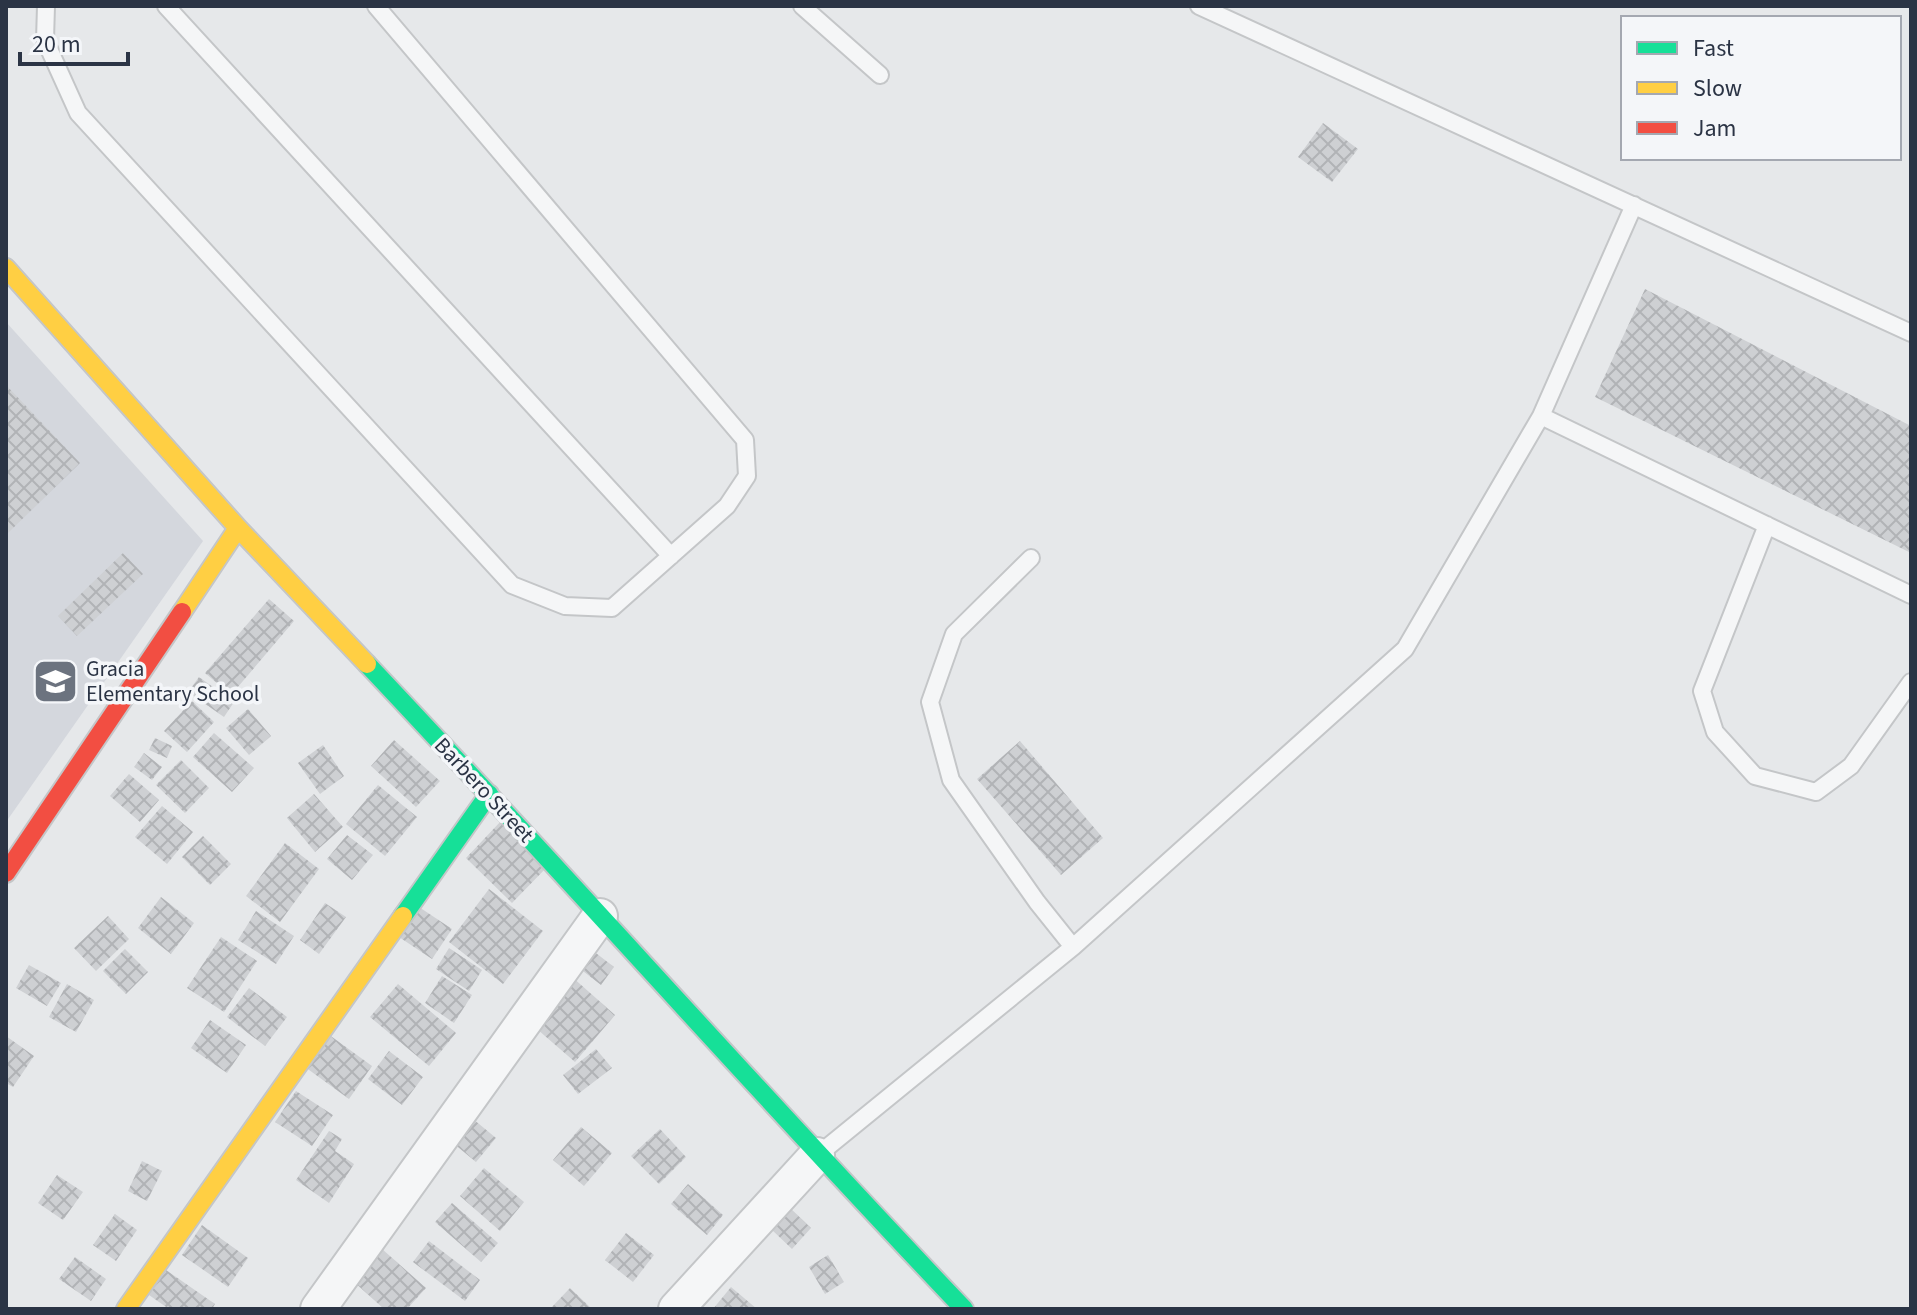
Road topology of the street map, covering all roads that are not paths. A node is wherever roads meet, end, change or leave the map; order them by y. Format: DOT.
graph roads {
  1 [pos="46,6"];
  2 [pos="166,6"];
  3 [pos="376,6"];
  4 [pos="802,6"];
  5 [pos="1199,6"];
  6 [pos="880,75"];
  7 [pos="1634,205"];
  8 [pos="6,268"];
  9 [pos="1911,333"];
  10 [pos="1541,416"];
  11 [pos="1767,525"];
  12 [pos="238,528"];
  13 [pos="671,556"];
  14 [pos="1031,558"];
  15 [pos="1911,595"];
  16 [pos="1911,682"];
  17 [pos="489,794"];
  18 [pos="6,873"];
  19 [pos="600,916"];
  20 [pos="1073,947"];
  21 [pos="817,1155"];
  22 [pos="126,1309"];
  23 [pos="318,1309"];
  24 [pos="676,1309"];
  25 [pos="964,1309"];
  1 -- 13 [label="lane"];
  2 -- 13 [label="lane"];
  3 -- 13 [label="lane"];
  4 -- 6 [label="lane"];
  5 -- 7 [label="lane"];
  7 -- 9 [label="lane"];
  7 -- 10 [label="lane"];
  8 -- 12 [label="street, Barbero Street"];
  10 -- 11 [label="lane"];
  10 -- 20 [label="lane"];
  11 -- 15 [label="lane"];
  11 -- 16 [label="lane"];
  12 -- 17 [label="street, Barbero Street"];
  12 -- 18 [label="street"];
  14 -- 20 [label="lane"];
  17 -- 19 [label="street, Barbero Street"];
  17 -- 22 [label="street"];
  19 -- 21 [label="street, Barbero Street"];
  19 -- 23 [label="street"];
  20 -- 21 [label="lane"];
  21 -- 24 [label="street"];
  21 -- 25 [label="street, Barbero Street"];
}
